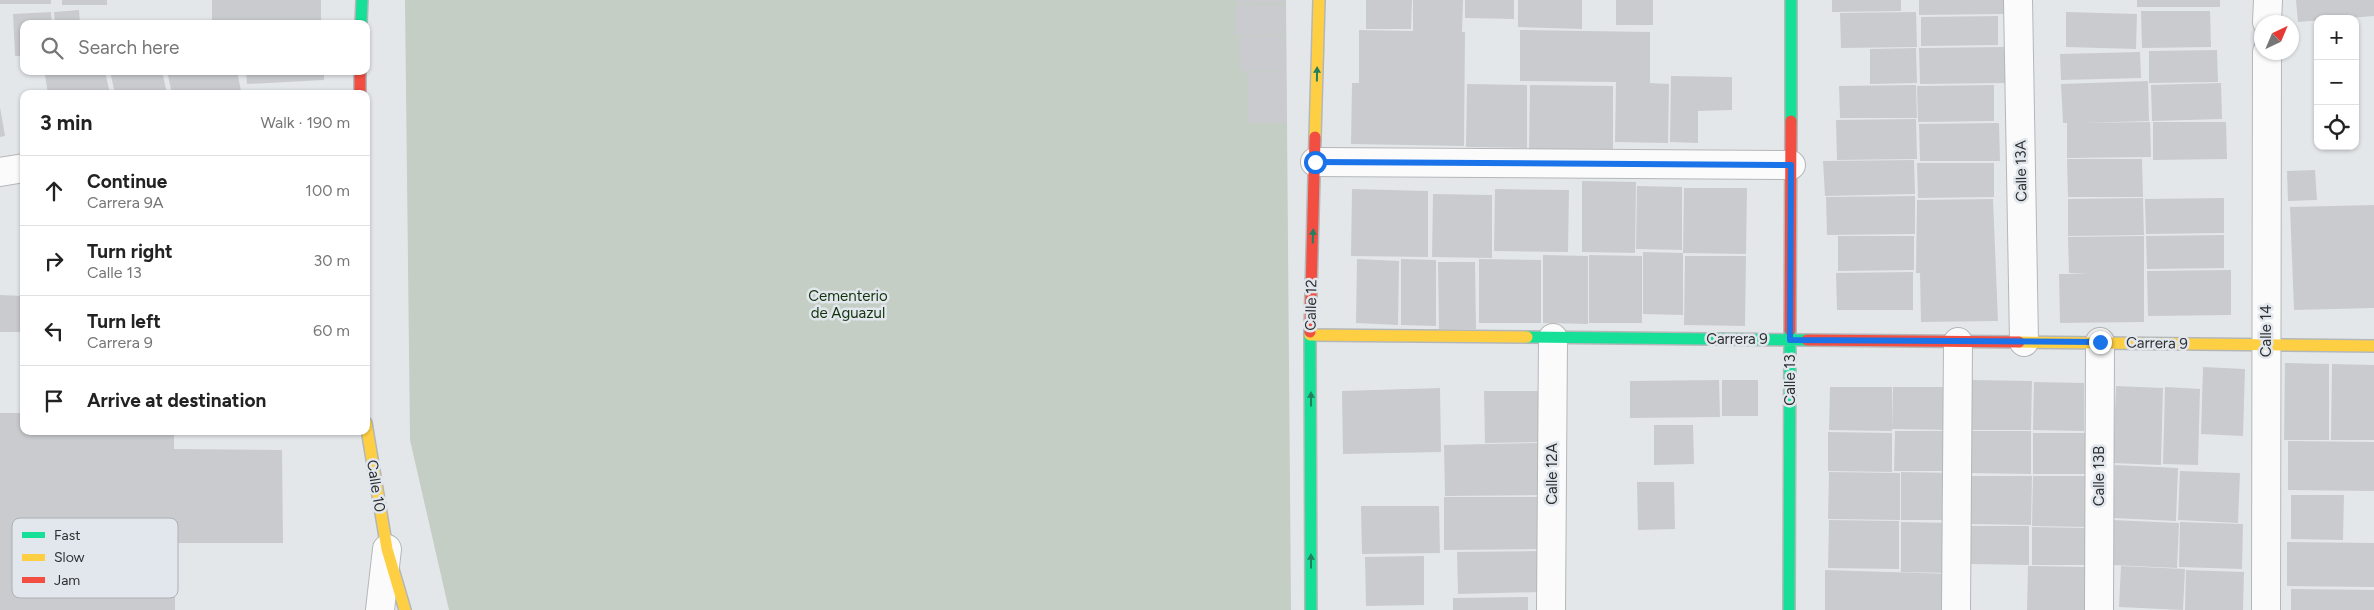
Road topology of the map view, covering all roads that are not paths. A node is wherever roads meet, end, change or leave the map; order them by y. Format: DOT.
graph roads {
  1 [pos="362,0"];
  2 [pos="1319,0"];
  3 [pos="1791,0"];
  4 [pos="2018,0"];
  5 [pos="2268,0"];
  6 [pos="2268,15"];
  7 [pos="361,20"];
  8 [pos="2267,60"];
  9 [pos="360,75"];
  10 [pos="360,90"];
  11 [pos="1315,162"];
  12 [pos="1791,165"];
  13 [pos="20,169"];
  14 [pos="0,172"];
  15 [pos="1310,335"];
  16 [pos="1553,338"];
  17 [pos="1790,340"];
  18 [pos="1958,342"];
  19 [pos="2024,342"];
  20 [pos="2100,342"];
  21 [pos="2266,345"];
  22 [pos="2374,346"];
  23 [pos="368,435"];
  24 [pos="387,549"];
  25 [pos="380,610"];
  26 [pos="405,610"];
  27 [pos="1311,610"];
  28 [pos="1551,610"];
  29 [pos="1789,610"];
  30 [pos="1956,610"];
  31 [pos="2099,610"];
  32 [pos="2266,610"];
  1 -- 7 [label="street"];
  11 -- 2 [label="street, Calle 12, one-way"];
  3 -- 12 [label="street, Calle 13"];
  4 -- 19 [label="street, Calle 13A"];
  5 -- 6 [label="street"];
  8 -- 21 [label="street, Calle 14"];
  9 -- 10 [label="street"];
  11 -- 12 [label="street"];
  15 -- 11 [label="street, Calle 12, one-way"];
  12 -- 17 [label="street, Calle 13"];
  13 -- 14 [label="street"];
  15 -- 16 [label="street, Carrera 9"];
  27 -- 15 [label="street, Calle 12, one-way"];
  16 -- 17 [label="street, Carrera 9"];
  16 -- 28 [label="street, Calle 12A"];
  17 -- 18 [label="street, Carrera 9"];
  17 -- 29 [label="street, Calle 13"];
  18 -- 19 [label="street, Carrera 9"];
  18 -- 30 [label="street"];
  19 -- 20 [label="street, Carrera 9"];
  20 -- 21 [label="street, Carrera 9"];
  20 -- 31 [label="street, Calle 13B"];
  21 -- 22 [label="street, Carrera 9"];
  21 -- 32 [label="street, Calle 14"];
  23 -- 24 [label="street, Calle 10"];
  24 -- 25 [label="street, Calle 10"];
  24 -- 26 [label="street, Calle 10"];
}
